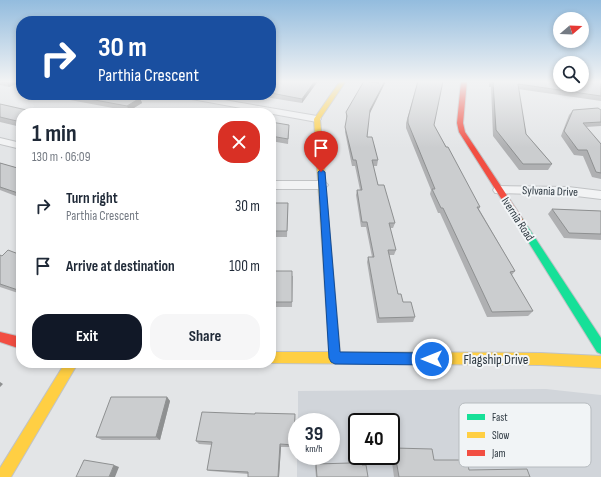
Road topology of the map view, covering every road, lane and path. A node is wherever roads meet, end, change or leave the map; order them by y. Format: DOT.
graph roads {
  1 [pos="228,103"];
  2 [pos="327,103"];
  3 [pos="462,103"];
  4 [pos="255,108"];
  5 [pos="276,112"];
  6 [pos="317,119"];
  7 [pos="0,141"];
  8 [pos="16,145"];
  9 [pos="276,185"];
  10 [pos="322,185"];
  11 [pos="499,190"];
  12 [pos="601,195"];
  13 [pos="0,337"];
  14 [pos="16,342"];
  15 [pos="601,348"];
  16 [pos="276,358"];
  17 [pos="335,358"];
  18 [pos="601,362"];
  19 [pos="69,368"];
  20 [pos="3,477"];
  1 -- 4 [label="street"];
  2 -- 6 [label="street"];
  3 -- 11 [label="street, Ivernia Road"];
  5 -- 6 [label="street"];
  6 -- 10 [label="street"];
  7 -- 8 [label="street"];
  9 -- 10 [label="street"];
  10 -- 17 [label="street"];
  11 -- 12 [label="street, Sylvania Drive"];
  11 -- 15 [label="street, Ivernia Road"];
  13 -- 14 [label="street"];
  16 -- 17 [label="street, Flagship Drive"];
  17 -- 18 [label="street, Flagship Drive"];
  19 -- 20 [label="street"];
}
